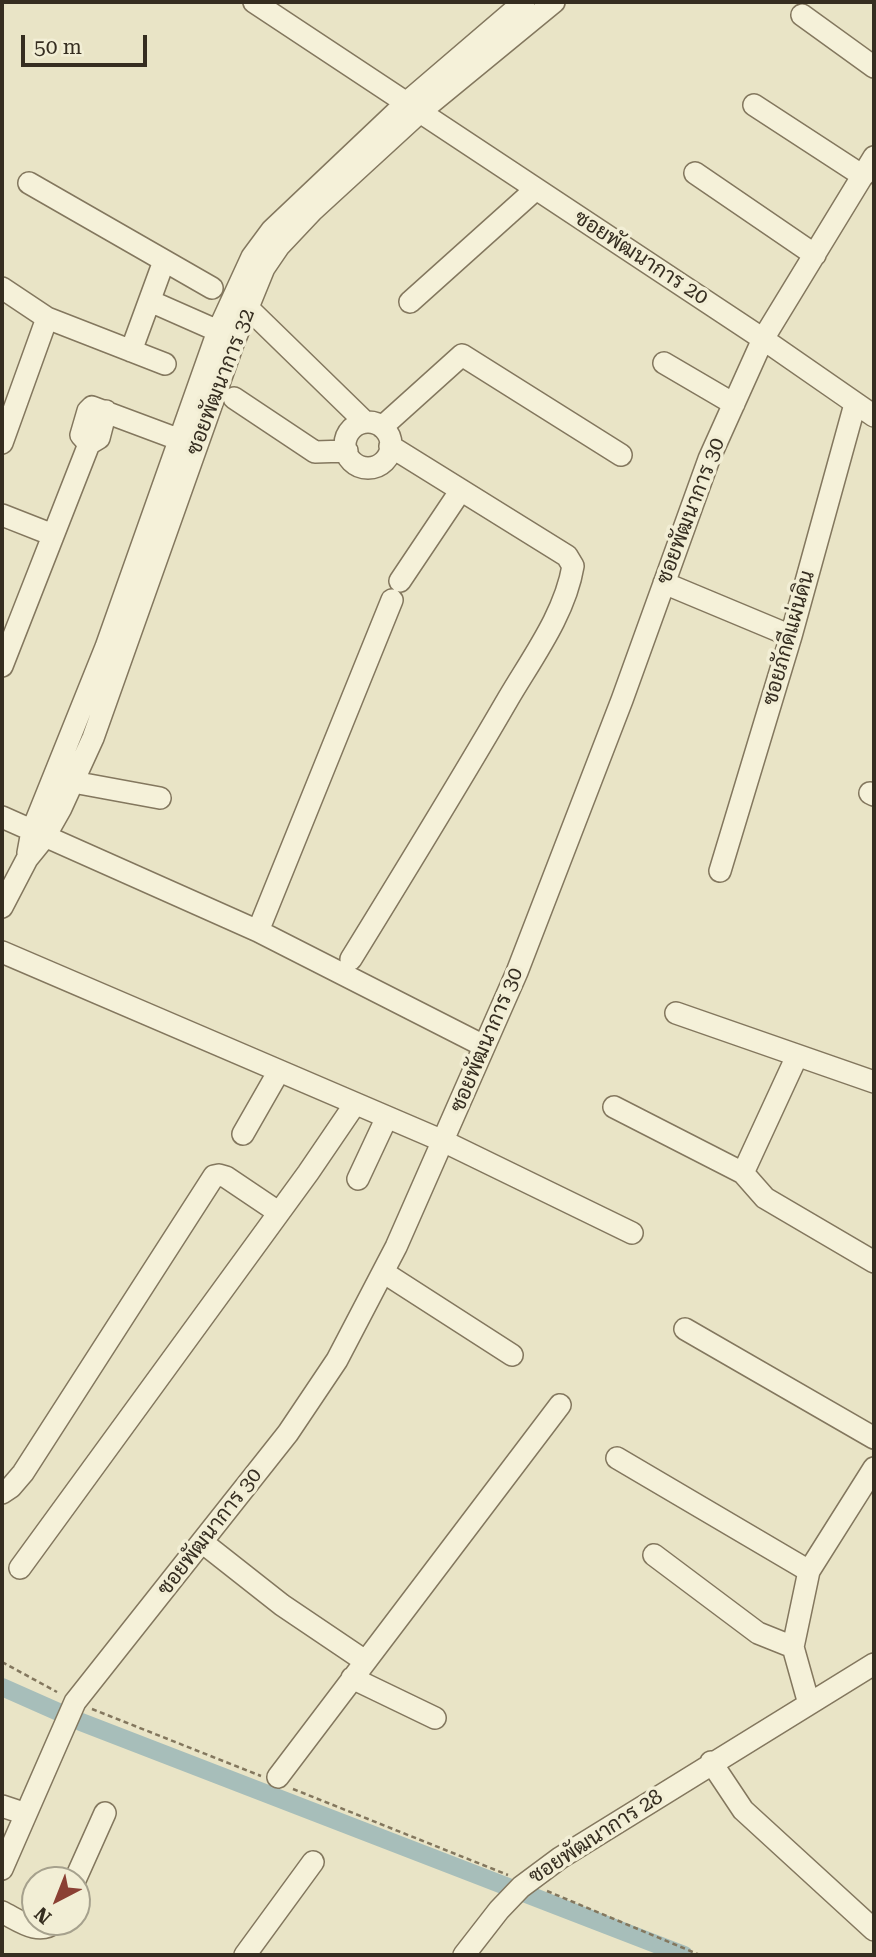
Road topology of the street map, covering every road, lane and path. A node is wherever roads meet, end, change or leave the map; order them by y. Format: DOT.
graph roads {
  1 [pos="254,2"];
  2 [pos="554,2"];
  3 [pos="524,10"];
  4 [pos="802,15"];
  5 [pos="874,67"];
  6 [pos="754,105"];
  7 [pos="413,107"];
  8 [pos="874,157"];
  9 [pos="695,173"];
  10 [pos="863,176"];
  11 [pos="29,183"];
  12 [pos="536,189"];
  13 [pos="815,255"];
  14 [pos="164,261"];
  15 [pos="2,288"];
  16 [pos="212,288"];
  17 [pos="150,301"];
  18 [pos="410,302"];
  19 [pos="248,308"];
  20 [pos="47,318"];
  21 [pos="218,331"];
  22 [pos="764,339"];
  23 [pos="131,351"];
  24 [pos="664,363"];
  25 [pos="165,364"];
  26 [pos="234,398"];
  27 [pos="9,403"];
  28 [pos="734,404"];
  29 [pos="856,404"];
  30 [pos="874,416"];
  31 [pos="379,431"];
  32 [pos="187,442"];
  33 [pos="2,443"];
  34 [pos="347,451"];
  35 [pos="621,456"];
  36 [pos="461,490"];
  37 [pos="2,515"];
  38 [pos="53,535"];
  39 [pos="664,583"];
  40 [pos="8,629"];
  41 [pos="791,636"];
  42 [pos="115,650"];
  43 [pos="2,666"];
  44 [pos="73,782"];
  45 [pos="160,798"];
  46 [pos="2,817"];
  47 [pos="38,834"];
  48 [pos="720,871"];
  49 [pos="2,907"];
  50 [pos="258,931"];
  51 [pos="2,952"];
  52 [pos="351,959"];
  53 [pos="676,1013"];
  54 [pos="484,1046"];
  55 [pos="797,1056"];
  56 [pos="279,1071"];
  57 [pos="874,1082"];
  58 [pos="355,1104"];
  59 [pos="614,1107"];
  60 [pos="387,1117"];
  61 [pos="243,1134"];
  62 [pos="443,1141"];
  63 [pos="743,1173"];
  64 [pos="358,1179"];
  65 [pos="278,1212"];
  66 [pos="632,1233"];
  67 [pos="874,1262"];
  68 [pos="383,1272"];
  69 [pos="685,1329"];
  70 [pos="512,1355"];
  71 [pos="560,1405"];
  72 [pos="874,1438"];
  73 [pos="617,1458"];
  74 [pos="874,1468"];
  75 [pos="2,1493"];
  76 [pos="202,1542"];
  77 [pos="654,1555"];
  78 [pos="20,1568"];
  79 [pos="809,1571"];
  80 [pos="793,1647"];
  81 [pos="2,1662"];
  82 [pos="874,1664"];
  83 [pos="358,1670"];
  84 [pos="75,1702"];
  85 [pos="809,1704"];
  86 [pos="435,1717"];
  87 [pos="712,1762"];
  88 [pos="276,1781"];
  89 [pos="2,1806"];
  90 [pos="105,1813"];
  91 [pos="26,1814"];
  92 [pos="313,1862"];
  93 [pos="81,1866"];
  94 [pos="2,1869"];
  95 [pos="524,1885"];
  96 [pos="2,1912"];
  97 [pos="21,1922"];
  98 [pos="874,1930"];
  99 [pos="245,1955"];
  100 [pos="464,1955"];
  101 [pos="700,1955"];
  1 -- 7 [label="street, ซอยพัฒนาการ 20"];
  2 -- 3 [label="street, ซอยพัฒนาการ 32"];
  3 -- 7 [label="street, ซอยพัฒนาการ 32"];
  4 -- 5 [label="street"];
  6 -- 10 [label="street"];
  7 -- 12 [label="street, ซอยพัฒนาการ 20"];
  7 -- 19 [label="street, ซอยพัฒนาการ 32"];
  7 -- 21 [label="street, ซอยพัฒนาการ 32"];
  8 -- 10 [label="street, ซอยพัฒนาการ 30"];
  9 -- 13 [label="street"];
  10 -- 13 [label="street, ซอยพัฒนาการ 30"];
  11 -- 14 [label="street"];
  12 -- 18 [label="street"];
  12 -- 22 [label="street, ซอยพัฒนาการ 20"];
  13 -- 22 [label="street, ซอยพัฒนาการ 30"];
  14 -- 16 [label="street"];
  14 -- 17 [label="street"];
  15 -- 20 [label="street"];
  17 -- 21 [label="street"];
  17 -- 23 [label="street"];
  19 -- 31 [label="street"];
  19 -- 32 [label="street, ซอยพัฒนาการ 32"];
  20 -- 23 [label="street"];
  20 -- 27 [label="street"];
  21 -- 32 [label="street, ซอยพัฒนาการ 32"];
  22 -- 28 [label="street, ซอยพัฒนาการ 30"];
  22 -- 29 [label="street, ซอยพัฒนาการ 20"];
  23 -- 25 [label="street"];
  24 -- 28 [label="street"];
  26 -- 34 [label="street"];
  27 -- 33 [label="street"];
  28 -- 39 [label="street, ซอยพัฒนาการ 30"];
  29 -- 30 [label="street, ซอยพัฒนาการ 20"];
  29 -- 41 [label="street, ซอยภักดีแผ่นดิน"];
  31 -- 34 [label="street"];
  31 -- 34 [label="street"];
  31 -- 35 [label="street"];
  31 -- 36 [label="street"];
  32 -- 38 [label="street"];
  32 -- 42 [label="street, ซอยพัฒนาการ 32"];
  36 -- 50 [label="street"];
  36 -- 52 [label="street"];
  37 -- 38 [label="street"];
  38 -- 40 [label="street"];
  39 -- 41 [label="street"];
  39 -- 54 [label="street, ซอยพัฒนาการ 30"];
  40 -- 43 [label="street"];
  41 -- 48 [label="street, ซอยภักดีแผ่นดิน"];
  42 -- 44 [label="street, ซอยพัฒนาการ 32"];
  42 -- 47 [label="street, ซอยพัฒนาการ 32"];
  44 -- 45 [label="street"];
  44 -- 47 [label="street, ซอยพัฒนาการ 32"];
  46 -- 47 [label="street"];
  47 -- 49 [label="street, ซอยพัฒนาการ 32"];
  47 -- 50 [label="street"];
  50 -- 54 [label="street"];
  51 -- 56 [label="street"];
  53 -- 55 [label="street"];
  54 -- 62 [label="street, ซอยพัฒนาการ 30"];
  55 -- 57 [label="street"];
  55 -- 63 [label="street"];
  56 -- 58 [label="street"];
  56 -- 61 [label="street"];
  58 -- 60 [label="street"];
  58 -- 65 [label="street"];
  59 -- 63 [label="street"];
  60 -- 62 [label="street"];
  60 -- 64 [label="street"];
  62 -- 66 [label="street"];
  62 -- 68 [label="street, ซอยพัฒนาการ 30"];
  63 -- 67 [label="street"];
  65 -- 75 [label="street"];
  65 -- 78 [label="street"];
  68 -- 70 [label="street"];
  68 -- 76 [label="street, ซอยพัฒนาการ 30"];
  69 -- 72 [label="street"];
  71 -- 83 [label="street"];
  73 -- 79 [label="street"];
  74 -- 79 [label="street"];
  76 -- 83 [label="street"];
  76 -- 84 [label="street, ซอยพัฒนาการ 30"];
  77 -- 80 [label="street"];
  79 -- 80 [label="street"];
  80 -- 85 [label="street"];
  81 -- 84 [label="path"];
  82 -- 85 [label="street, ซอยพัฒนาการ 28"];
  83 -- 86 [label="street"];
  83 -- 88 [label="street"];
  84 -- 88 [label="path"];
  84 -- 91 [label="street, ซอยพัฒนาการ 30"];
  85 -- 87 [label="street, ซอยพัฒนาการ 28"];
  87 -- 95 [label="street, ซอยพัฒนาการ 28"];
  87 -- 98 [label="street"];
  88 -- 95 [label="path"];
  89 -- 91 [label="street"];
  90 -- 93 [label="street"];
  91 -- 94 [label="street, ซอยพัฒนาการ 30"];
  92 -- 99 [label="street"];
  95 -- 100 [label="street, ซอยพัฒนาการ 28"];
  95 -- 101 [label="path"];
  96 -- 97 [label="street"];
}
